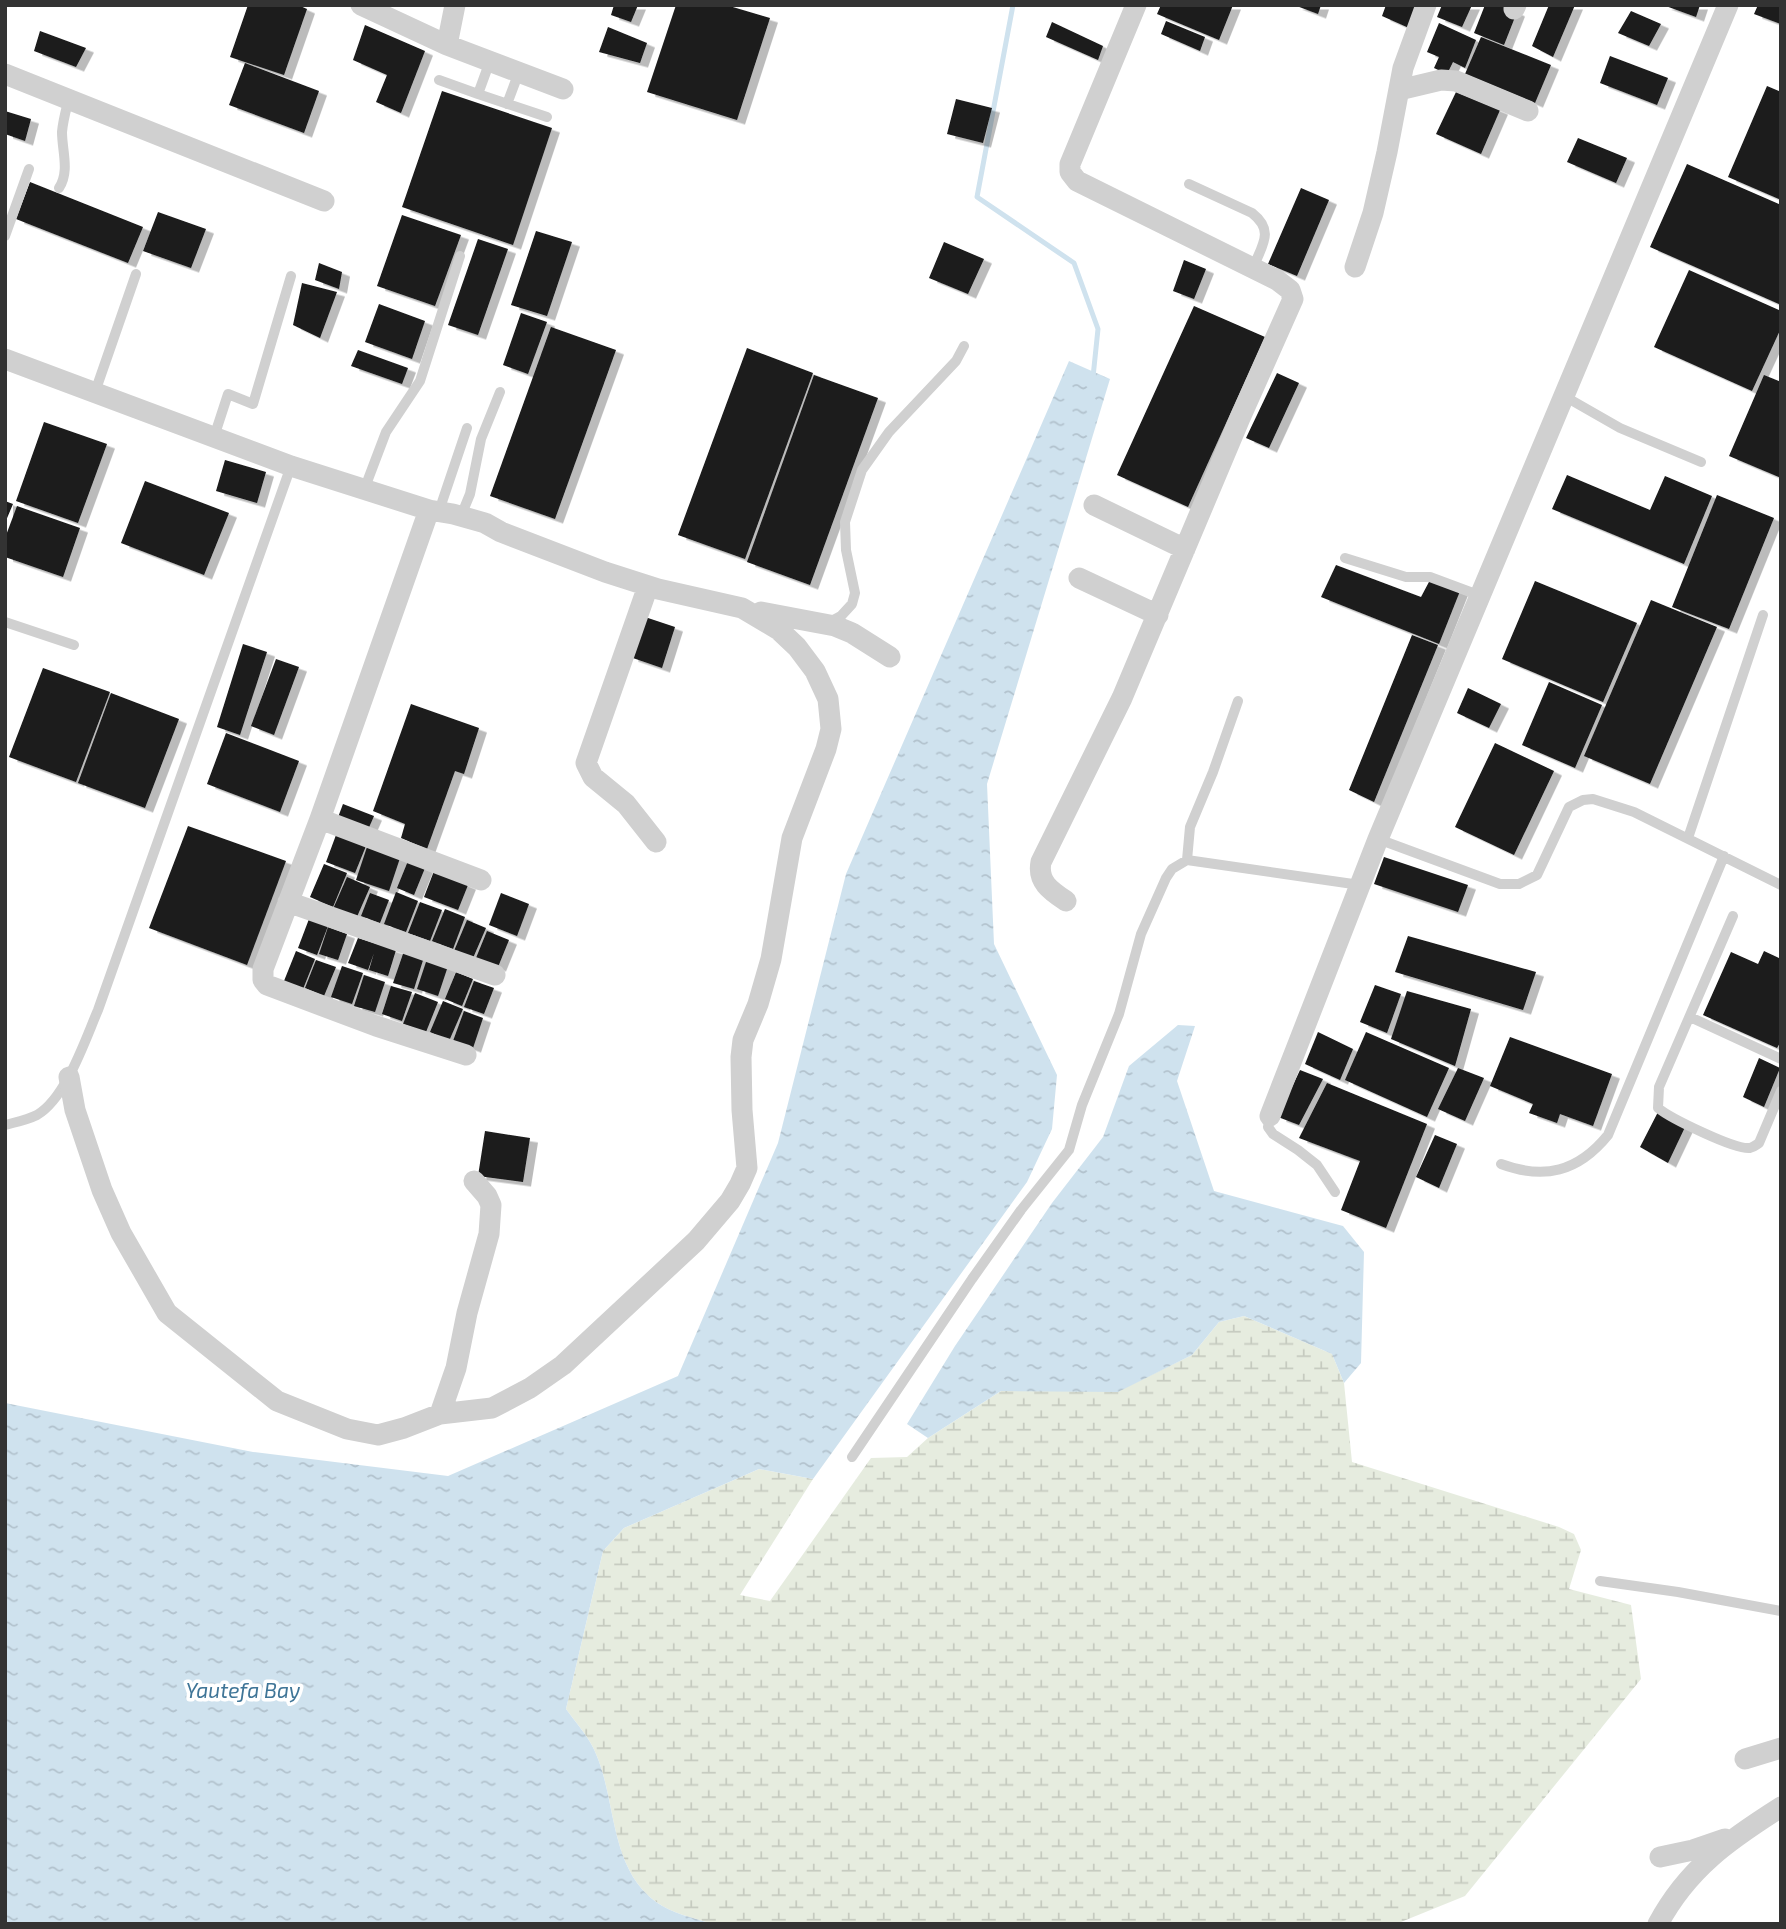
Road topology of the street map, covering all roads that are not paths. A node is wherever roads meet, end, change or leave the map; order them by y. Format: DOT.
graph roads {
  1 [pos="361,5"];
  2 [pos="455,5"];
  3 [pos="1136,5"];
  4 [pos="1426,5"];
  5 [pos="1728,5"];
  6 [pos="447,45"];
  7 [pos="490,61"];
  8 [pos="519,72"];
  9 [pos="5,74"];
  10 [pos="439,80"];
  11 [pos="564,89"];
  12 [pos="1399,90"];
  13 [pos="478,94"];
  14 [pos="69,98"];
  15 [pos="507,104"];
  16 [pos="1528,111"];
  17 [pos="547,117"];
  18 [pos="29,169"];
  19 [pos="1189,184"];
  20 [pos="59,188"];
  21 [pos="324,201"];
  22 [pos="5,236"];
  23 [pos="460,256"];
  24 [pos="1355,267"];
  25 [pos="1253,268"];
  26 [pos="136,274"];
  27 [pos="291,276"];
  28 [pos="964,346"];
  29 [pos="5,359"];
  30 [pos="95,392"];
  31 [pos="500,392"];
  32 [pos="1564,396"];
  33 [pos="467,428"];
  34 [pos="214,437"];
  35 [pos="1701,462"];
  36 [pos="291,466"];
  37 [pos="364,490"];
  38 [pos="1094,505"];
  39 [pos="434,511"];
  40 [pos="461,516"];
  41 [pos="1185,549"];
  42 [pos="1345,558"];
  43 [pos="1079,578"];
  44 [pos="648,586"];
  45 [pos="1480,596"];
  46 [pos="742,608"];
  47 [pos="1158,615"];
  48 [pos="1763,615"];
  49 [pos="5,622"];
  50 [pos="825,624"];
  51 [pos="74,645"];
  52 [pos="890,657"];
  53 [pos="1238,701"];
  54 [pos="320,819"];
  55 [pos="1688,838"];
  56 [pos="1378,839"];
  57 [pos="656,842"];
  58 [pos="1724,856"];
  59 [pos="1187,860"];
  60 [pos="481,880"];
  61 [pos="1360,885"];
  62 [pos="1781,885"];
  63 [pos="1066,901"];
  64 [pos="288,902"];
  65 [pos="1733,916"];
  66 [pos="495,975"];
  67 [pos="1690,1017"];
  68 [pos="466,1055"];
  69 [pos="1781,1059"];
  70 [pos="69,1077"];
  71 [pos="1781,1091"];
  72 [pos="1270,1116"];
  73 [pos="5,1125"];
  74 [pos="1501,1164"];
  75 [pos="474,1181"];
  76 [pos="1335,1192"];
  77 [pos="440,1414"];
  78 [pos="852,1457"];
  79 [pos="1600,1581"];
  80 [pos="1781,1611"];
  81 [pos="1781,1748"];
  82 [pos="1745,1759"];
  83 [pos="1781,1807"];
  84 [pos="1737,1835"];
  85 [pos="1660,1857"];
  86 [pos="1658,1924"];
  1 -- 6 [label="street"];
  2 -- 6 [label="street"];
  3 -- 25 [label="street"];
  4 -- 12 [label="street"];
  5 -- 32 [label="street"];
  6 -- 7 [label="street"];
  7 -- 8 [label="street"];
  7 -- 13 [label="lane"];
  8 -- 11 [label="street"];
  8 -- 15 [label="lane"];
  9 -- 14 [label="street"];
  10 -- 13 [label="lane"];
  12 -- 16 [label="street"];
  12 -- 24 [label="street"];
  13 -- 15 [label="lane"];
  14 -- 20 [label="lane"];
  14 -- 21 [label="street"];
  15 -- 17 [label="lane"];
  18 -- 22 [label="lane"];
  19 -- 25 [label="lane"];
  23 -- 37 [label="lane"];
  25 -- 41 [label="street"];
  26 -- 30 [label="lane"];
  27 -- 34 [label="lane"];
  28 -- 50 [label="lane"];
  29 -- 30 [label="street"];
  30 -- 34 [label="street"];
  31 -- 40 [label="lane"];
  32 -- 35 [label="lane"];
  32 -- 45 [label="street"];
  33 -- 39 [label="lane"];
  34 -- 36 [label="street"];
  36 -- 37 [label="street"];
  36 -- 70 [label="lane"];
  37 -- 39 [label="street"];
  38 -- 41 [label="street"];
  39 -- 40 [label="street"];
  39 -- 54 [label="street"];
  40 -- 44 [label="street"];
  41 -- 47 [label="street"];
  42 -- 45 [label="lane"];
  43 -- 47 [label="street"];
  44 -- 46 [label="street"];
  44 -- 57 [label="street"];
  45 -- 56 [label="street"];
  46 -- 50 [label="street"];
  46 -- 77 [label="street"];
  47 -- 63 [label="street"];
  48 -- 55 [label="lane"];
  49 -- 51 [label="lane"];
  50 -- 52 [label="street"];
  53 -- 59 [label="lane"];
  54 -- 60 [label="street"];
  54 -- 64 [label="street"];
  55 -- 56 [label="lane"];
  55 -- 58 [label="lane"];
  56 -- 61 [label="street"];
  58 -- 62 [label="lane"];
  58 -- 74 [label="lane"];
  59 -- 61 [label="lane"];
  59 -- 78 [label="lane"];
  61 -- 72 [label="street"];
  64 -- 66 [label="street"];
  64 -- 68 [label="street"];
  65 -- 67 [label="lane"];
  67 -- 69 [label="lane"];
  67 -- 71 [label="lane"];
  70 -- 73 [label="lane"];
  70 -- 77 [label="street"];
  72 -- 76 [label="lane"];
  75 -- 77 [label="street"];
  79 -- 80 [label="lane"];
  81 -- 82 [label="street"];
  83 -- 84 [label="street"];
  84 -- 85 [label="street"];
  84 -- 86 [label="street"];
}
